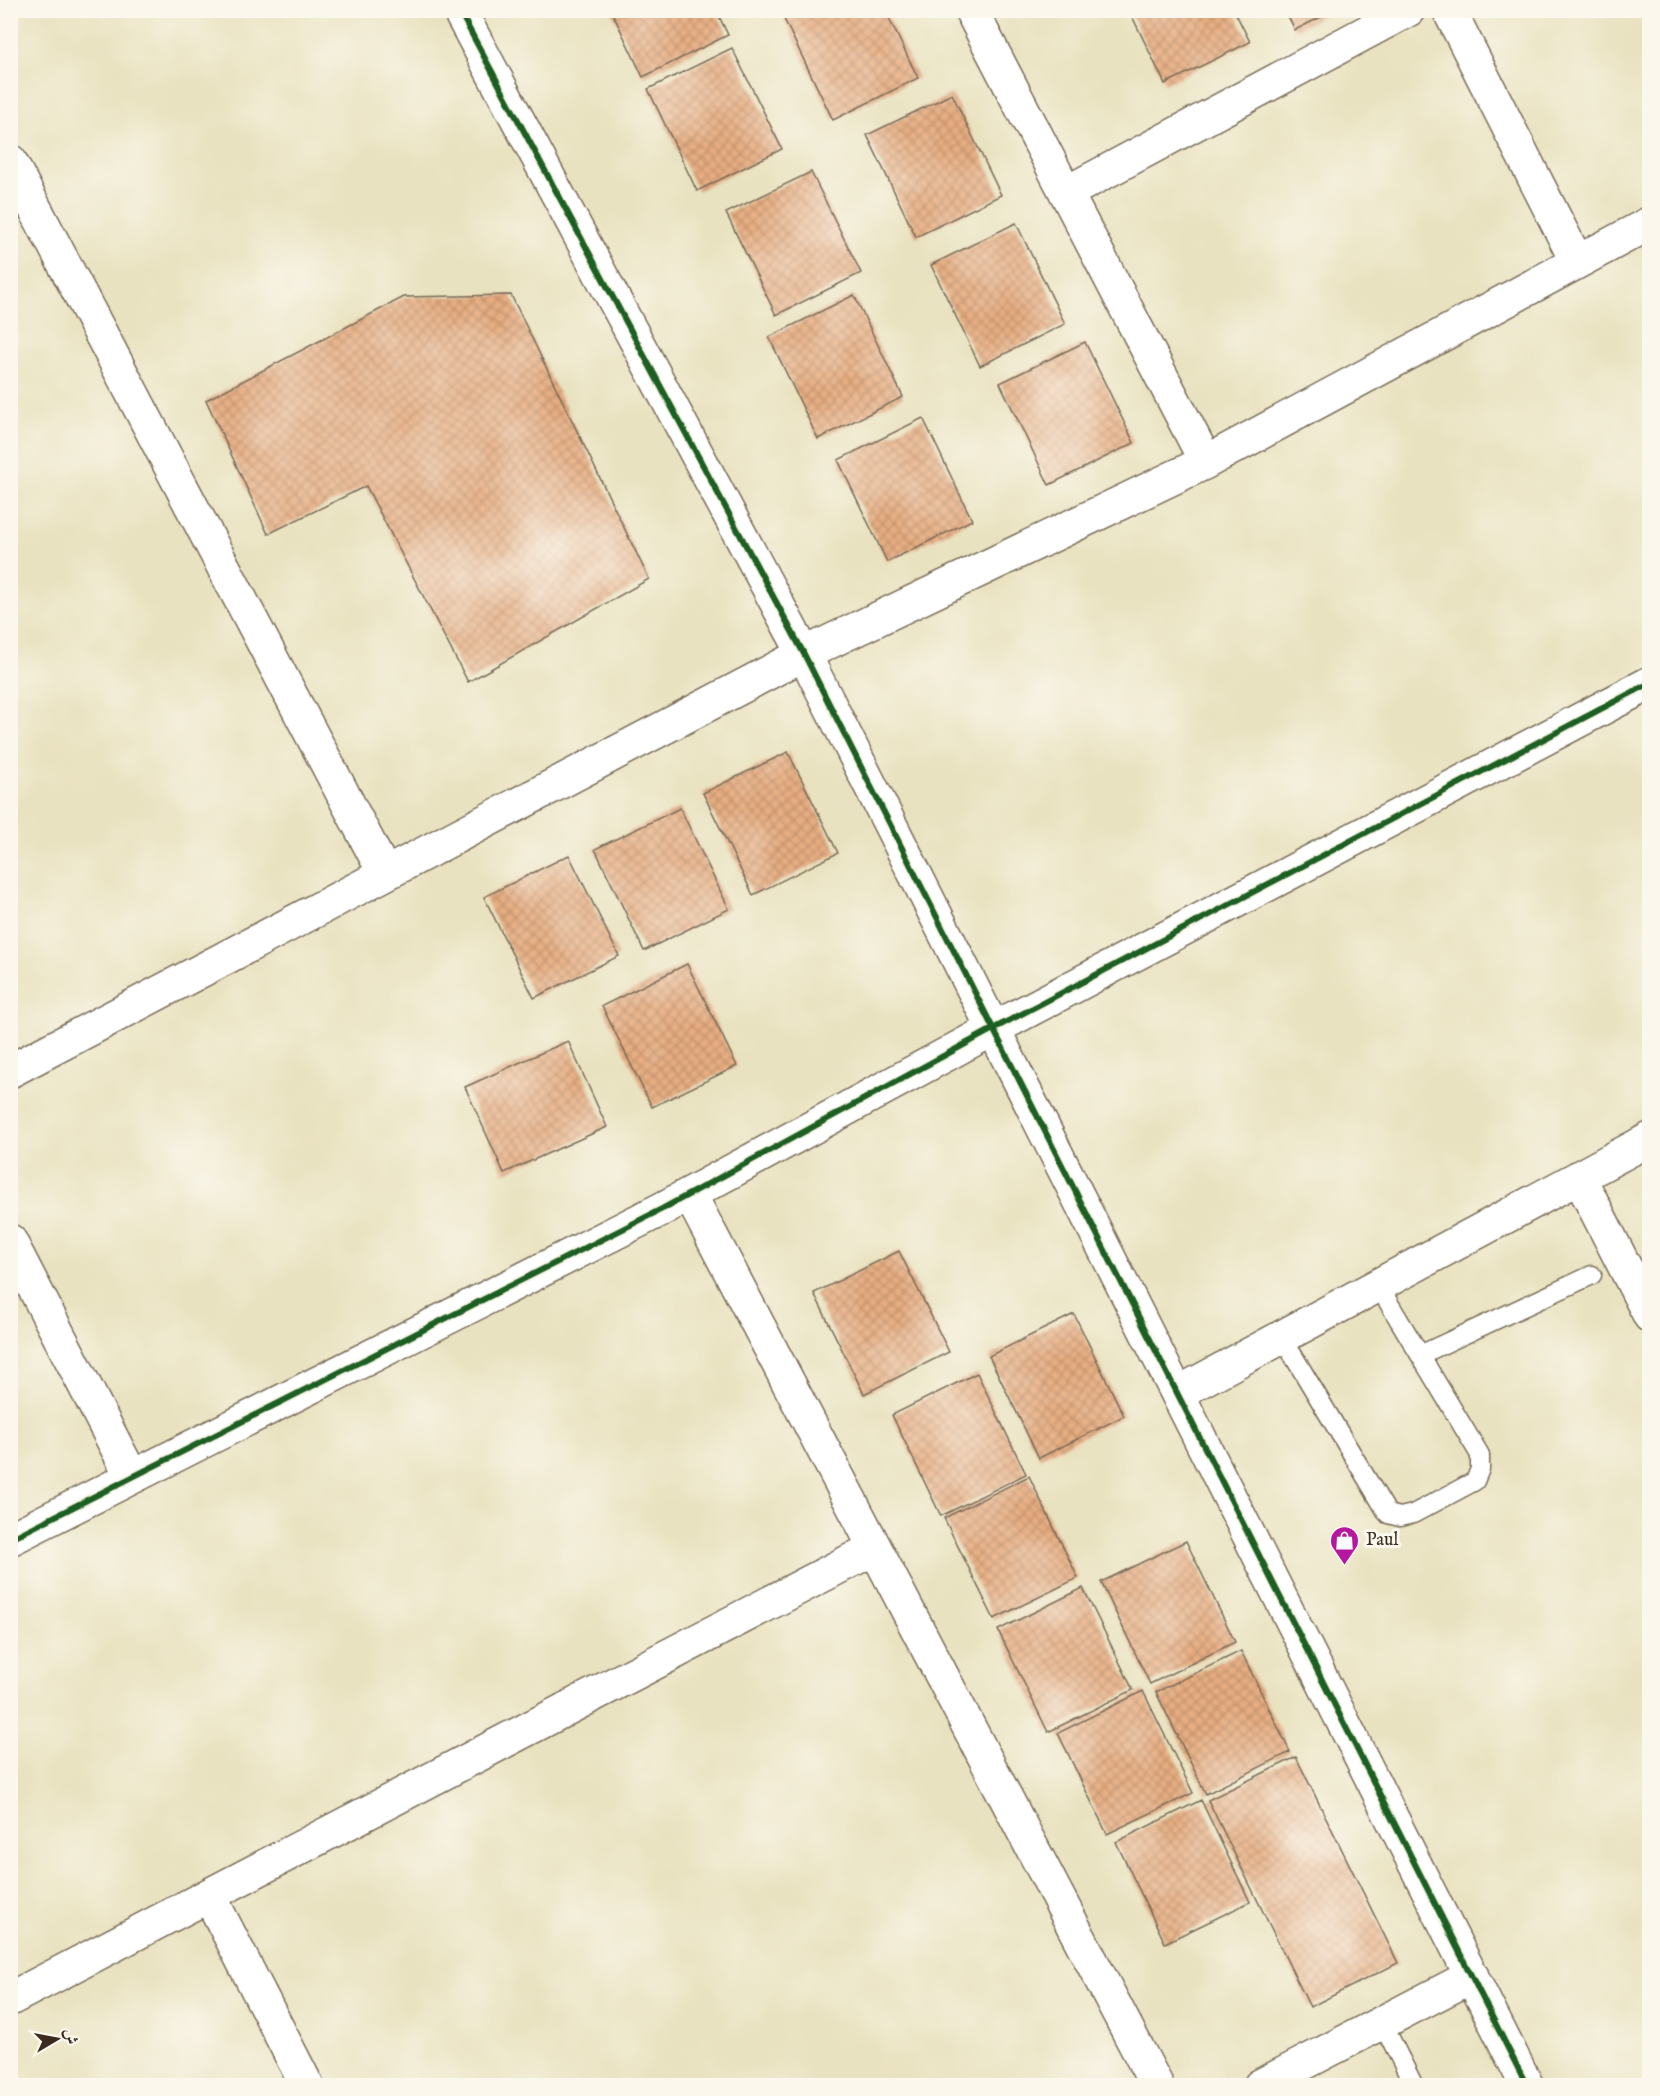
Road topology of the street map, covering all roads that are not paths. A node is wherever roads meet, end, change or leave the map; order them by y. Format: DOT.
graph roads {
  1 [pos="459,10"];
  2 [pos="971,10"];
  3 [pos="1408,10"];
  4 [pos="1449,10"];
  5 [pos="10,161"];
  6 [pos="1066,193"];
  7 [pos="1650,223"];
  8 [pos="1577,262"];
  9 [pos="1206,462"];
  10 [pos="804,654"];
  11 [pos="1650,683"];
  12 [pos="385,874"];
  13 [pos="993,1029"];
  14 [pos="10,1071"];
  15 [pos="1650,1139"];
  16 [pos="1579,1178"];
  17 [pos="690,1195"];
  18 [pos="10,1241"];
  19 [pos="1592,1275"];
  20 [pos="1378,1285"];
  21 [pos="1650,1316"];
  22 [pos="1282,1337"];
  23 [pos="1420,1355"];
  24 [pos="1178,1393"];
  25 [pos="132,1477"];
  26 [pos="10,1539"];
  27 [pos="875,1548"];
  28 [pos="209,1895"];
  29 [pos="1472,1976"];
  30 [pos="10,1999"];
  31 [pos="1382,2022"];
  32 [pos="306,2085"];
  33 [pos="1157,2085"];
  34 [pos="1260,2085"];
  35 [pos="1414,2085"];
  36 [pos="1527,2085"];
  1 -- 10 [label="street"];
  2 -- 6 [label="street"];
  3 -- 6 [label="street"];
  4 -- 8 [label="street"];
  5 -- 12 [label="street"];
  6 -- 9 [label="street"];
  7 -- 8 [label="street"];
  8 -- 9 [label="street"];
  9 -- 10 [label="street"];
  10 -- 12 [label="street"];
  10 -- 13 [label="street"];
  11 -- 13 [label="street"];
  12 -- 14 [label="street"];
  13 -- 17 [label="street"];
  13 -- 24 [label="street"];
  15 -- 16 [label="street"];
  16 -- 20 [label="street"];
  16 -- 21 [label="street"];
  17 -- 25 [label="street"];
  17 -- 27 [label="street"];
  18 -- 25 [label="street"];
  19 -- 23 [label="lane"];
  20 -- 22 [label="street"];
  20 -- 23 [label="lane"];
  22 -- 23 [label="lane"];
  22 -- 24 [label="street"];
  24 -- 29 [label="street"];
  25 -- 26 [label="street"];
  27 -- 28 [label="street"];
  27 -- 33 [label="street"];
  28 -- 30 [label="street"];
  28 -- 32 [label="street"];
  29 -- 31 [label="street"];
  29 -- 36 [label="street"];
  31 -- 34 [label="street"];
  31 -- 35 [label="lane"];
}
